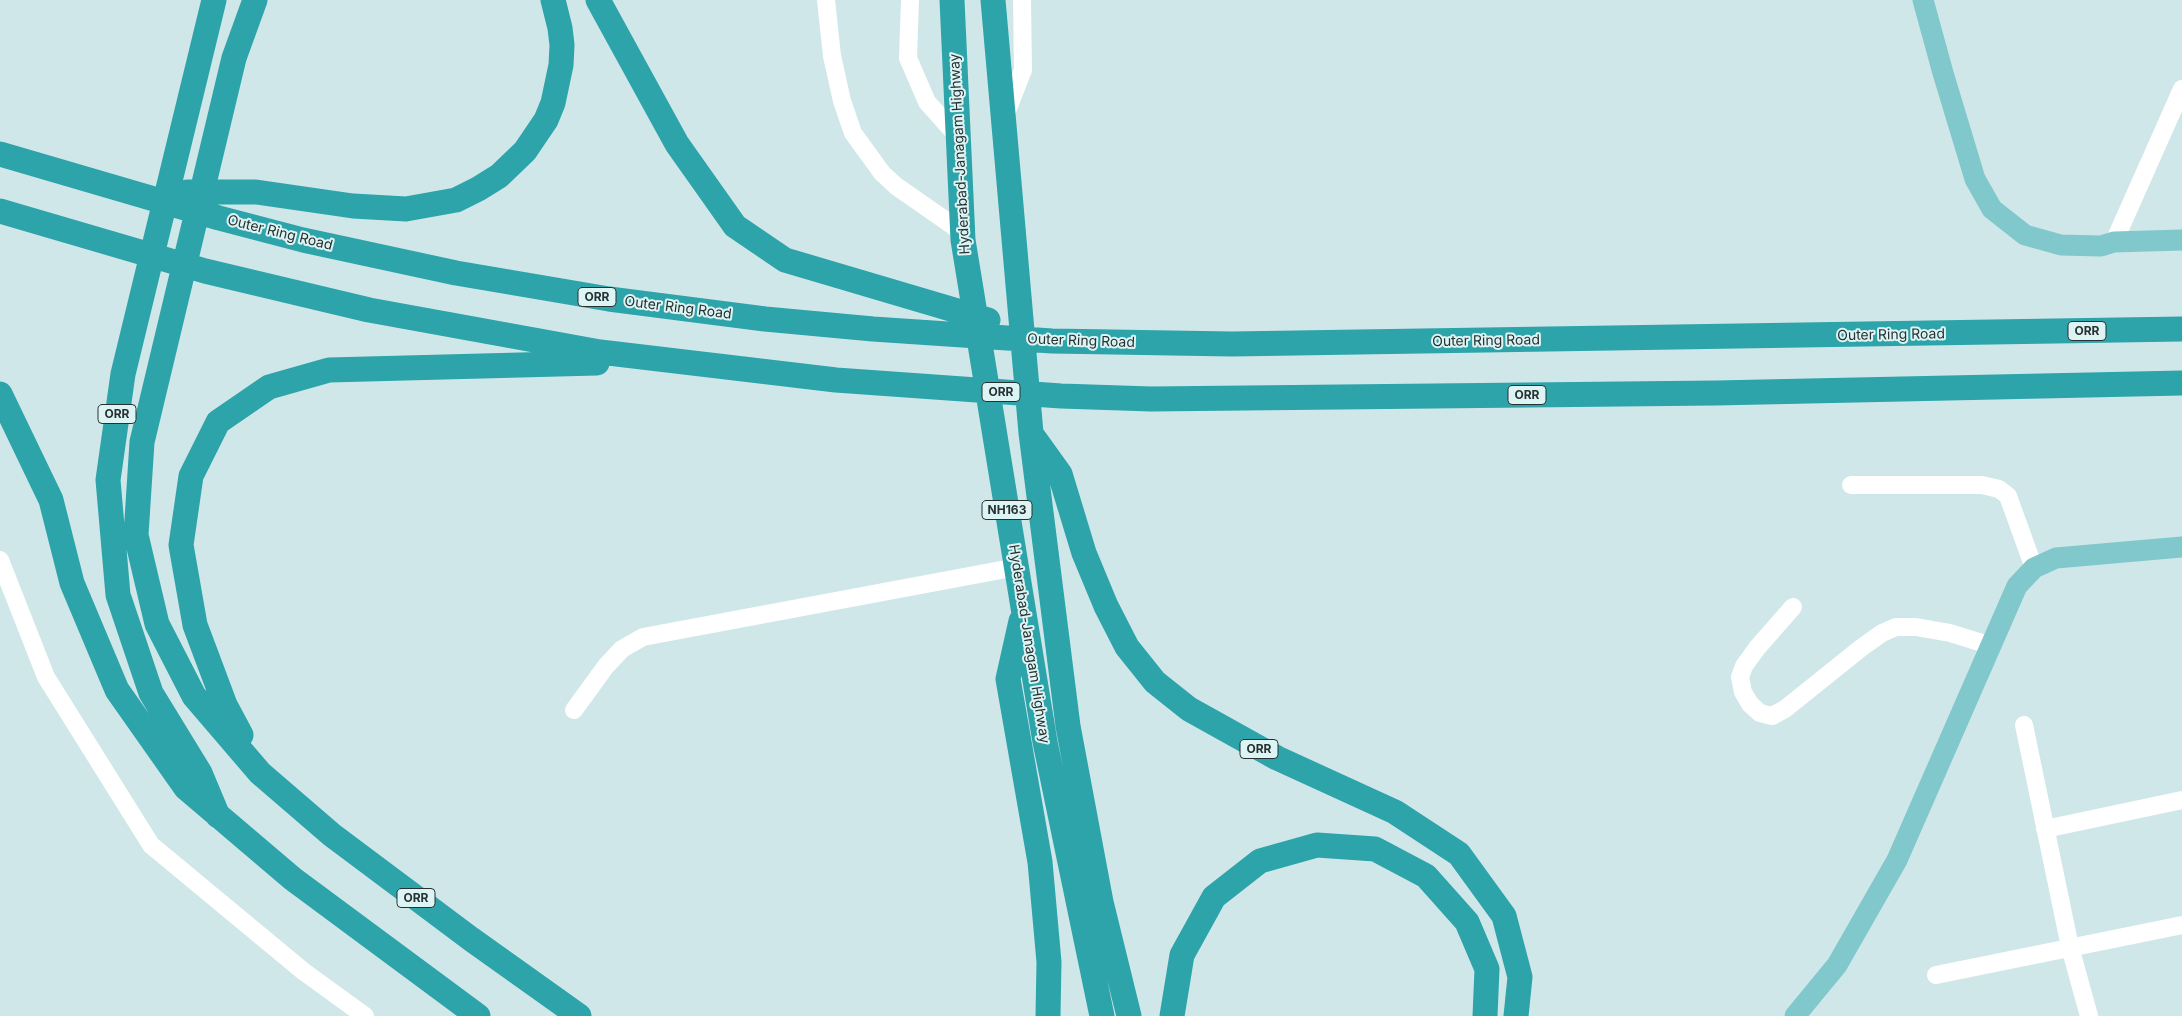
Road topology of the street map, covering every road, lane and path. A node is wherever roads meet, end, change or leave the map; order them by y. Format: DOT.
graph roads {
  1 [pos="214,0"];
  2 [pos="255,0"];
  3 [pos="553,0"];
  4 [pos="598,0"];
  5 [pos="826,0"];
  6 [pos="910,0"];
  7 [pos="952,0"];
  8 [pos="993,0"];
  9 [pos="1022,0"];
  10 [pos="1923,0"];
  11 [pos="2182,89"];
  12 [pos="1003,120"];
  13 [pos="958,138"];
  14 [pos="0,154"];
  15 [pos="134,194"];
  16 [pos="0,211"];
  17 [pos="962,232"];
  18 [pos="2182,240"];
  19 [pos="2114,242"];
  20 [pos="2182,328"];
  21 [pos="1052,341"];
  22 [pos="661,361"];
  23 [pos="2182,383"];
  24 [pos="0,394"];
  25 [pos="1031,433"];
  26 [pos="1851,485"];
  27 [pos="2182,547"];
  28 [pos="0,560"];
  29 [pos="1017,567"];
  30 [pos="2034,568"];
  31 [pos="1793,607"];
  32 [pos="1023,608"];
  33 [pos="1992,646"];
  34 [pos="574,710"];
  35 [pos="2024,725"];
  36 [pos="260,772"];
  37 [pos="2182,800"];
  38 [pos="218,816"];
  39 [pos="2046,829"];
  40 [pos="2182,925"];
  41 [pos="2070,947"];
  42 [pos="1936,975"];
  43 [pos="365,1016"];
  44 [pos="478,1016"];
  45 [pos="578,1016"];
  46 [pos="1048,1016"];
  47 [pos="1102,1016"];
  48 [pos="1128,1016"];
  49 [pos="1172,1016"];
  50 [pos="1485,1016"];
  51 [pos="1516,1016"];
  52 [pos="1795,1016"];
  53 [pos="2089,1016"];
  1 -- 38 [label="highway, ORR"];
  2 -- 36 [label="highway, ORR"];
  3 -- 15 [label="highway"];
  4 -- 21 [label="highway"];
  5 -- 17 [label="street"];
  6 -- 13 [label="street"];
  7 -- 13 [label="highway, Hyderabad-Janagam Highway / NH163"];
  8 -- 12 [label="highway, Hyderabad-Janagam Highway / NH163"];
  9 -- 12 [label="street"];
  10 -- 19 [label="main road"];
  11 -- 19 [label="street"];
  12 -- 25 [label="highway, Hyderabad-Janagam Highway / NH163"];
  13 -- 17 [label="highway, Hyderabad-Janagam Highway / NH163"];
  14 -- 15 [label="highway, Outer Ring Road / ORR"];
  15 -- 21 [label="highway, Outer Ring Road / ORR"];
  16 -- 22 [label="highway, ORR"];
  17 -- 29 [label="highway, Hyderabad-Janagam Highway / NH163"];
  18 -- 19 [label="main road"];
  20 -- 21 [label="highway, Outer Ring Road / ORR"];
  22 -- 23 [label="highway, ORR"];
  22 -- 36 [label="highway, ORR"];
  24 -- 38 [label="highway, ORR"];
  25 -- 48 [label="highway, Hyderabad-Janagam Highway / NH163"];
  25 -- 51 [label="highway, ORR"];
  26 -- 30 [label="street"];
  27 -- 30 [label="main road"];
  28 -- 43 [label="street"];
  29 -- 32 [label="highway, Hyderabad-Janagam Highway / NH163"];
  29 -- 34 [label="street"];
  30 -- 33 [label="main road"];
  31 -- 33 [label="street"];
  32 -- 46 [label="highway"];
  32 -- 47 [label="highway, Hyderabad-Janagam Highway / NH163"];
  33 -- 52 [label="main road"];
  35 -- 39 [label="street"];
  36 -- 45 [label="highway, ORR"];
  37 -- 39 [label="street"];
  38 -- 44 [label="highway, ORR"];
  39 -- 41 [label="street"];
  40 -- 41 [label="street"];
  41 -- 42 [label="street"];
  41 -- 53 [label="street"];
  49 -- 50 [label="highway"];
}
